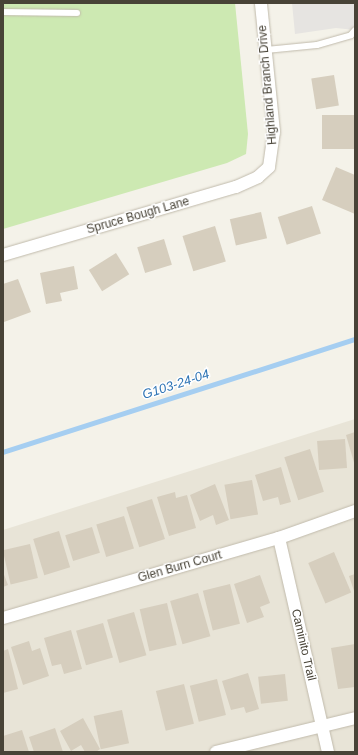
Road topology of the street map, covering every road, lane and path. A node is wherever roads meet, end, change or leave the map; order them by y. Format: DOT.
graph roads {
  1 [pos="261,3"];
  2 [pos="3,12"];
  3 [pos="77,13"];
  4 [pos="355,30"];
  5 [pos="266,50"];
  6 [pos="269,167"];
  7 [pos="3,256"];
  8 [pos="355,512"];
  9 [pos="279,538"];
  10 [pos="3,618"];
  11 [pos="355,718"];
  12 [pos="321,724"];
  13 [pos="216,752"];
  14 [pos="328,752"];
  1 -- 5 [label="street, Highland Branch Drive"];
  2 -- 3 [label="lane"];
  4 -- 5 [label="lane"];
  5 -- 6 [label="street, Highland Branch Drive"];
  6 -- 7 [label="street, Spruce Bough Lane"];
  8 -- 9 [label="street, Glen Burn Court"];
  9 -- 10 [label="street, Glen Burn Court"];
  9 -- 12 [label="street, Caminito Trail"];
  11 -- 12 [label="street"];
  12 -- 13 [label="street"];
  12 -- 14 [label="street, Caminito Trail"];
}
